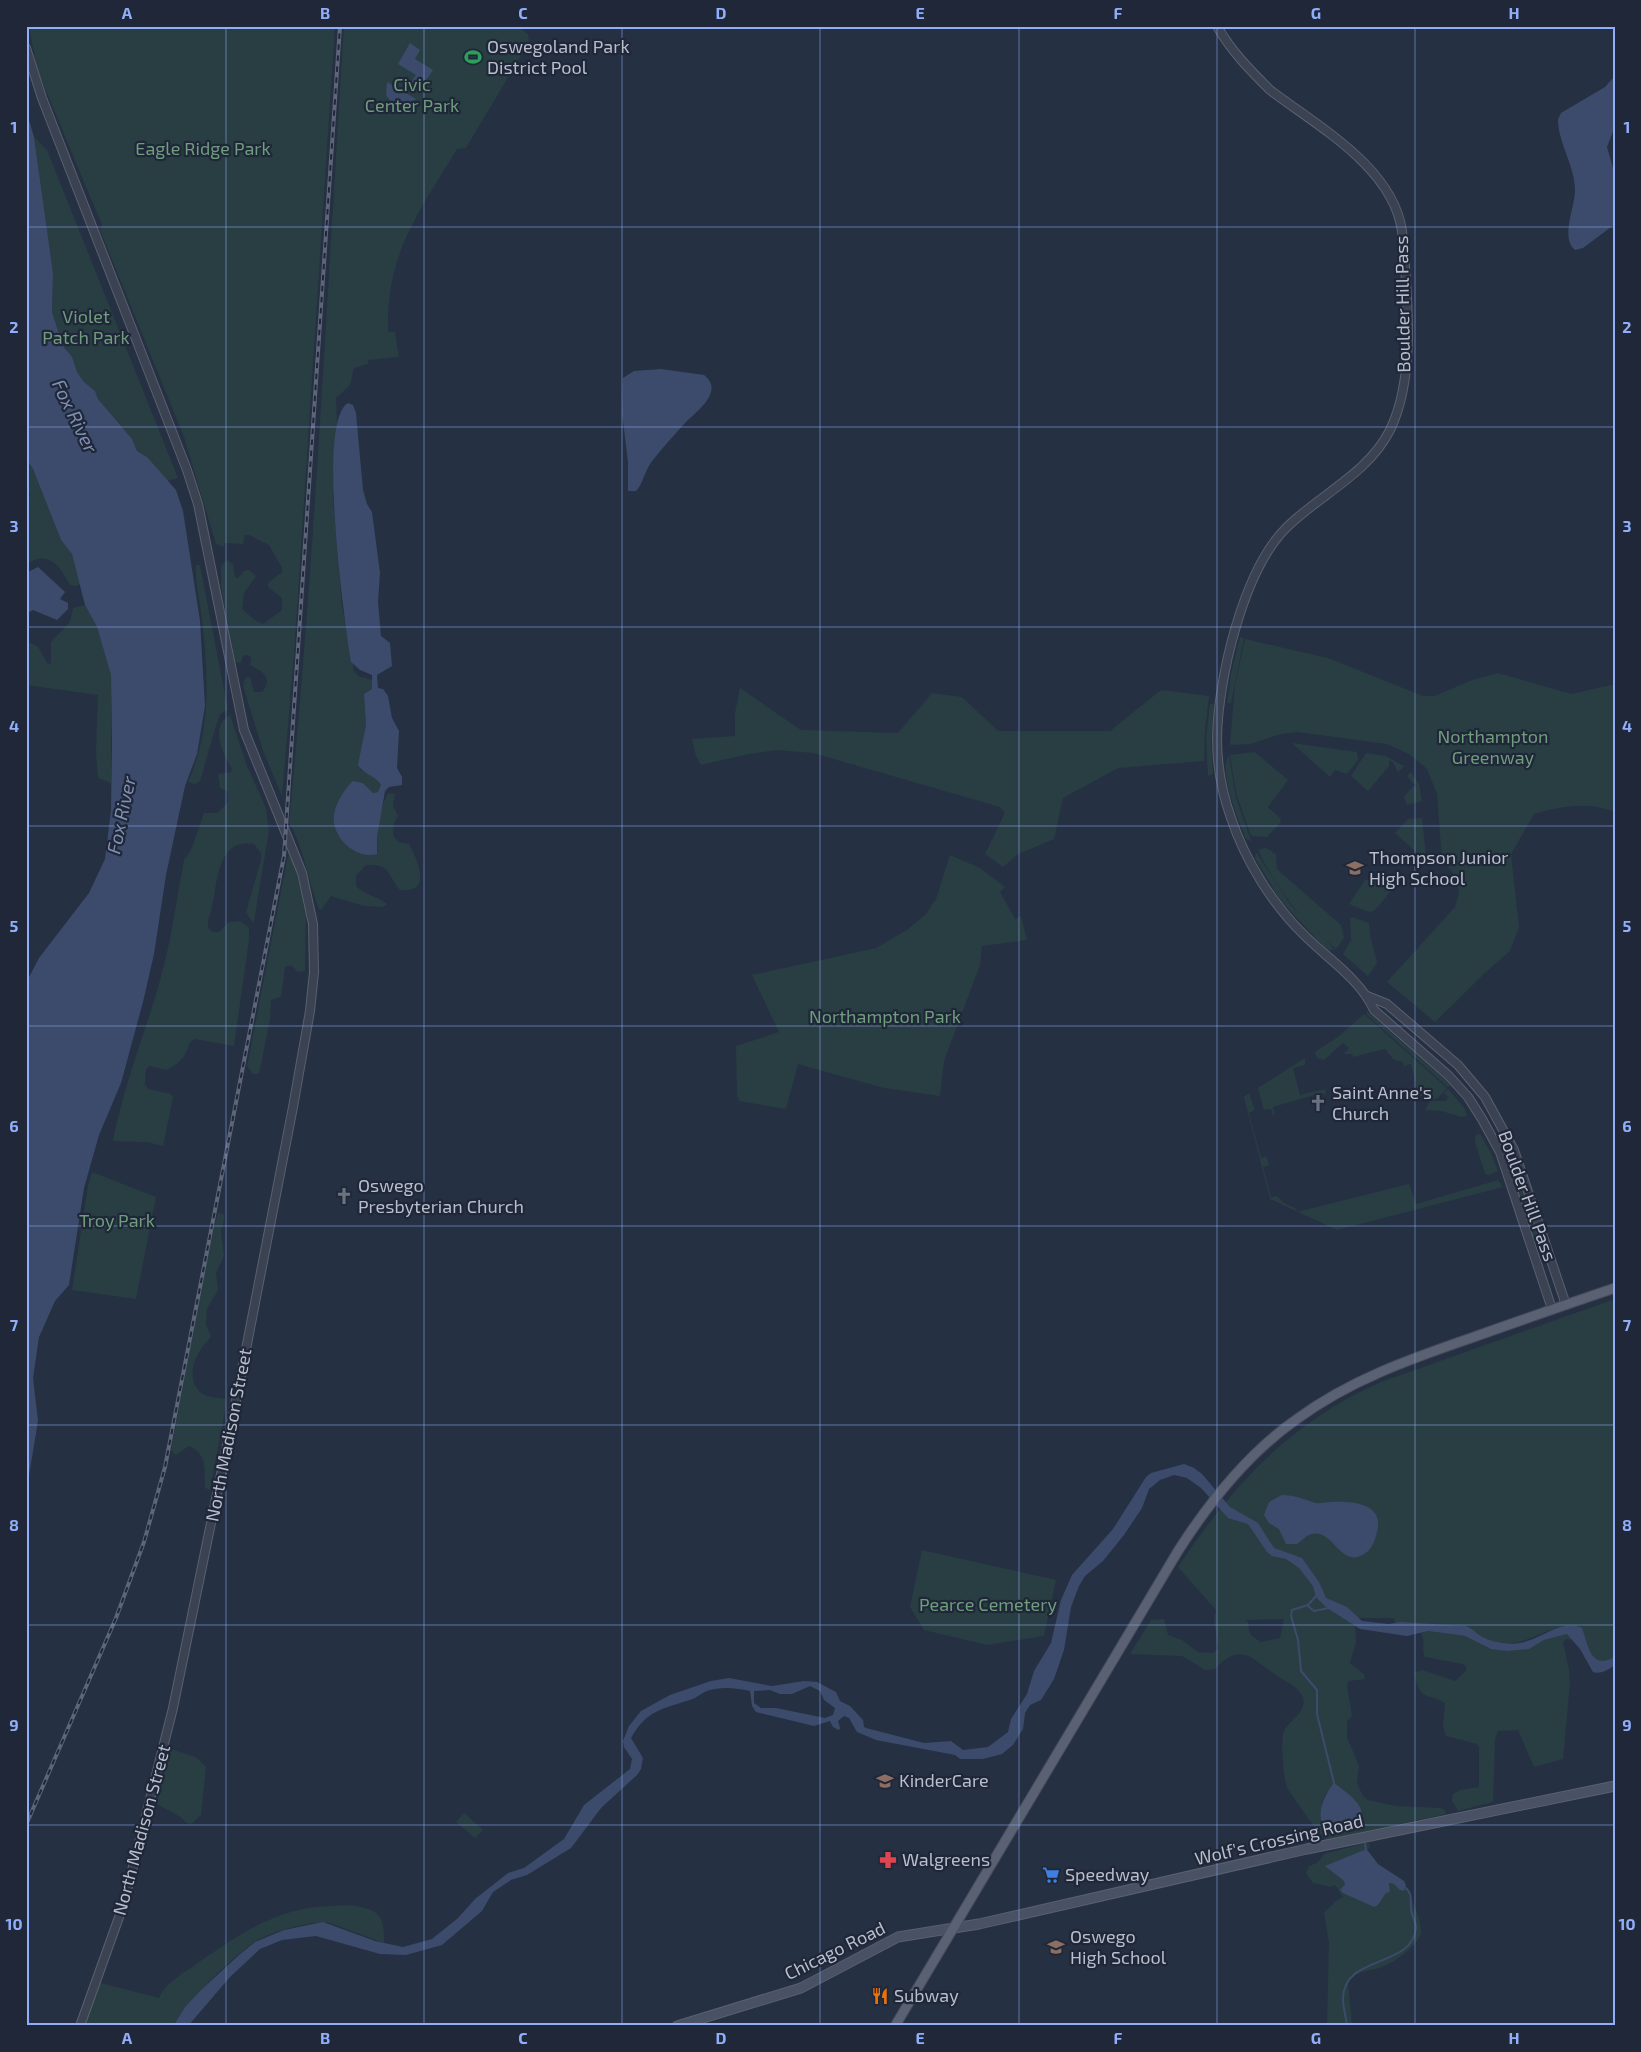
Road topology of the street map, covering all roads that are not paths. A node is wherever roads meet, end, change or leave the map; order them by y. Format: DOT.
graph roads {
  1 [pos="1217,26"];
  2 [pos="26,48"];
  3 [pos="1367,996"];
  4 [pos="1615,1288"];
  5 [pos="1566,1304"];
  6 [pos="1552,1309"];
  7 [pos="1615,1786"];
  8 [pos="951,1930"];
  9 [pos="80,2026"];
  10 [pos="677,2026"];
  11 [pos="895,2026"];
  1 -- 3 [label="street, Boulder Hill Pass"];
  2 -- 9 [label="street, North Madison Street"];
  3 -- 5 [label="street, Boulder Hill Pass"];
  3 -- 6 [label="street, Boulder Hill Pass"];
  4 -- 5 [label="main road"];
  5 -- 6 [label="main road"];
  6 -- 8 [label="main road"];
  7 -- 8 [label="main road, Wolf's Crossing Road"];
  8 -- 10 [label="main road, Chicago Road"];
  8 -- 11 [label="main road"];
}
